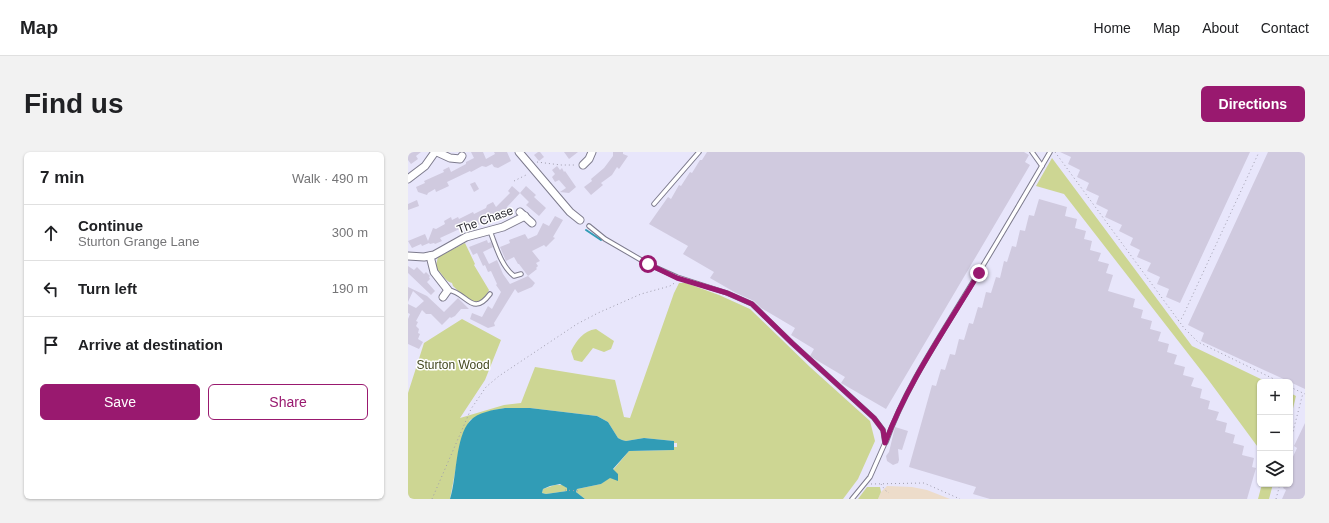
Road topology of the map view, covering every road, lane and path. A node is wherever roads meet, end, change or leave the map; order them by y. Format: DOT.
graph roads {
  1 [pos="436,152"];
  2 [pos="519,152"];
  3 [pos="592,152"];
  4 [pos="699,152"];
  5 [pos="1032,152"];
  6 [pos="1050,152"];
  7 [pos="1054,152"];
  8 [pos="1259,152"];
  9 [pos="462,156"];
  10 [pos="528,161"];
  11 [pos="583,165"];
  12 [pos="1042,166"];
  13 [pos="536,171"];
  14 [pos="408,179"];
  15 [pos="514,181"];
  16 [pos="654,204"];
  17 [pos="580,220"];
  18 [pos="532,223"];
  19 [pos="589,226"];
  20 [pos="490,231"];
  21 [pos="408,256"];
  22 [pos="430,256"];
  23 [pos="521,274"];
  24 [pos="682,279"];
  25 [pos="448,290"];
  26 [pos="490,294"];
  27 [pos="443,297"];
  28 [pos="1178,321"];
  29 [pos="1274,379"];
  30 [pos="1293,388"];
  31 [pos="1303,393"];
  32 [pos="1305,394"];
  33 [pos="1293,432"];
  34 [pos="885,443"];
  35 [pos="864,484"];
  36 [pos="880,484"];
  37 [pos="1279,487"];
  38 [pos="565,490"];
  39 [pos="579,491"];
  40 [pos="889,493"];
  41 [pos="432,499"];
  42 [pos="852,499"];
  43 [pos="960,499"];
  44 [pos="1276,499"];
  1 -- 9 [label="street"];
  1 -- 14 [label="street"];
  2 -- 10 [label="street"];
  3 -- 11 [label="street"];
  4 -- 16 [label="lane"];
  5 -- 12 [label="lane"];
  6 -- 12 [label="lane"];
  7 -- 28 [label="path"];
  8 -- 28 [label="path"];
  10 -- 11 [label="path"];
  10 -- 13 [label="street"];
  12 -- 34 [label="lane"];
  13 -- 15 [label="path"];
  13 -- 17 [label="street"];
  18 -- 20 [label="street, The Chase"];
  19 -- 24 [label="lane"];
  20 -- 22 [label="street, The Chase"];
  20 -- 23 [label="lane"];
  21 -- 22 [label="street, The Chase"];
  22 -- 25 [label="street"];
  24 -- 34 [label="lane"];
  24 -- 41 [label="path"];
  25 -- 26 [label="lane"];
  25 -- 27 [label="street"];
  28 -- 29 [label="path"];
  30 -- 31 [label="path"];
  31 -- 32 [label="path"];
  31 -- 33 [label="path"];
  34 -- 35 [label="lane"];
  35 -- 36 [label="path"];
  35 -- 42 [label="lane"];
  36 -- 40 [label="path"];
  36 -- 43 [label="path"];
  37 -- 44 [label="path"];
  38 -- 39 [label="path"];
}
